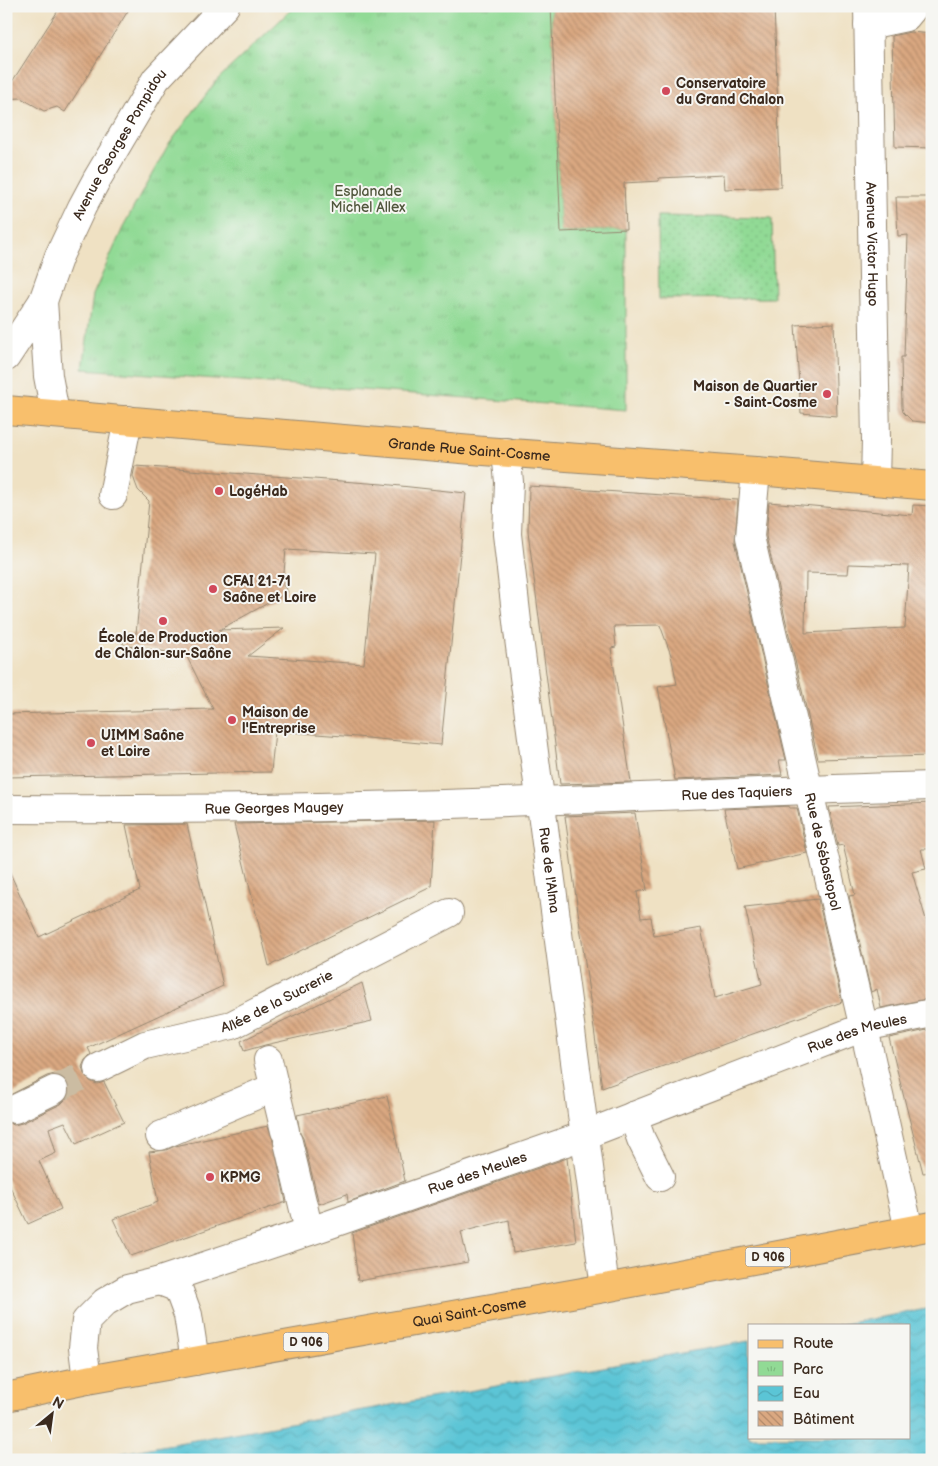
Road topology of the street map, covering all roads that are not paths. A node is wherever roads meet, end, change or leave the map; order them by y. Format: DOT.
graph roads {
  1 [pos="225,6"];
  2 [pos="915,6"];
  3 [pos="868,15"];
  4 [pos="43,301"];
  5 [pos="6,357"];
  6 [pos="6,410"];
  7 [pos="54,413"];
  8 [pos="128,420"];
  9 [pos="506,452"];
  10 [pos="756,471"];
  11 [pos="875,482"];
  12 [pos="932,486"];
  13 [pos="113,495"];
  14 [pos="932,786"];
  15 [pos="809,789"];
  16 [pos="542,801"];
  17 [pos="6,809"];
  18 [pos="449,913"];
  19 [pos="932,1012"];
  20 [pos="864,1027"];
  21 [pos="268,1060"];
  22 [pos="98,1068"];
  23 [pos="275,1087"];
  24 [pos="54,1090"];
  25 [pos="15,1109"];
  26 [pos="633,1116"];
  27 [pos="586,1134"];
  28 [pos="160,1136"];
  29 [pos="660,1177"];
  30 [pos="920,1228"];
  31 [pos="309,1231"];
  32 [pos="160,1281"];
  33 [pos="605,1288"];
  34 [pos="195,1361"];
  35 [pos="87,1380"];
  36 [pos="6,1397"];
  1 -- 4 [label="street, Avenue Georges Pompidou"];
  2 -- 3 [label="street"];
  3 -- 11 [label="street, Avenue Victor Hugo"];
  4 -- 5 [label="street, Avenue Georges Pompidou"];
  4 -- 7 [label="street, Avenue Georges Pompidou"];
  6 -- 7 [label="main road, Grande Rue Saint-Cosme"];
  7 -- 8 [label="main road, Grande Rue Saint-Cosme"];
  8 -- 9 [label="main road, Grande Rue Saint-Cosme"];
  8 -- 13 [label="street"];
  9 -- 10 [label="main road, Grande Rue Saint-Cosme"];
  9 -- 16 [label="street, Rue de l'Alma"];
  10 -- 11 [label="main road, Grande Rue Saint-Cosme"];
  10 -- 15 [label="street, Rue de Sébastopol"];
  11 -- 12 [label="main road, Grande Rue Saint-Cosme"];
  14 -- 15 [label="street, Rue des Taquiers"];
  15 -- 16 [label="street, Rue des Taquiers"];
  15 -- 20 [label="street, Rue de Sébastopol"];
  16 -- 17 [label="street, Rue Georges Maugey"];
  16 -- 27 [label="street, Rue de l'Alma"];
  18 -- 22 [label="street, Allée de la Sucrerie"];
  19 -- 20 [label="street, Rue des Meules"];
  20 -- 26 [label="street, Rue des Meules"];
  20 -- 30 [label="street, Rue de Sébastopol"];
  21 -- 23 [label="street"];
  23 -- 28 [label="street"];
  23 -- 31 [label="street"];
  24 -- 25 [label="street"];
  26 -- 27 [label="street, Rue des Meules"];
  26 -- 29 [label="street"];
  27 -- 31 [label="street, Rue des Meules"];
  27 -- 33 [label="street, Rue de l'Alma"];
  30 -- 33 [label="main road, Quai Saint-Cosme / D 906"];
  31 -- 32 [label="street, Rue des Meules"];
  32 -- 34 [label="street"];
  32 -- 35 [label="street, Rue des Meules"];
  33 -- 34 [label="main road, Quai Saint-Cosme / D 906"];
  34 -- 35 [label="main road, Quai Saint-Cosme / D 906"];
  35 -- 36 [label="main road, Quai Saint-Cosme / D 906"];
}
